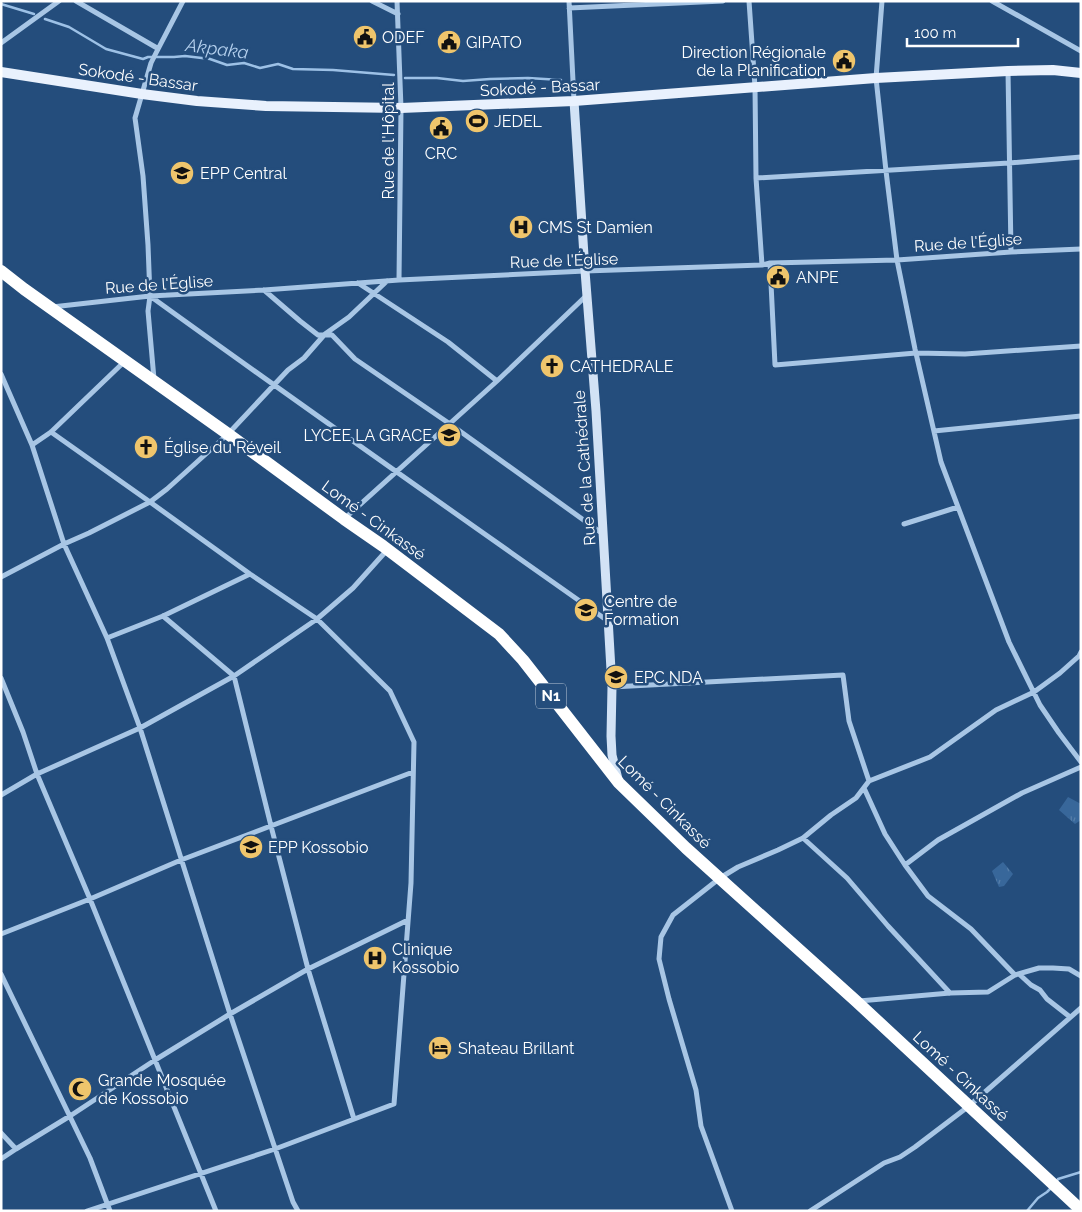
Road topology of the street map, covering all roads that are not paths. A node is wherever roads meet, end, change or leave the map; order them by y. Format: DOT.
graph roads {
  1 [pos="59,1"];
  2 [pos="76,1"];
  3 [pos="184,1"];
  4 [pos="372,1"];
  5 [pos="397,1"];
  6 [pos="569,1"];
  7 [pos="723,1"];
  8 [pos="749,1"];
  9 [pos="882,1"];
  10 [pos="992,1"];
  11 [pos="569,8"];
  12 [pos="398,14"];
  13 [pos="1,42"];
  14 [pos="156,50"];
  15 [pos="1081,51"];
  16 [pos="1008,71"];
  17 [pos="1,72"];
  18 [pos="1081,73"];
  19 [pos="876,78"];
  20 [pos="755,87"];
  21 [pos="142,94"];
  22 [pos="574,101"];
  23 [pos="401,108"];
  24 [pos="1081,157"];
  25 [pos="1009,163"];
  26 [pos="886,170"];
  27 [pos="756,178"];
  28 [pos="1081,249"];
  29 [pos="1011,252"];
  30 [pos="897,260"];
  31 [pos="770,263"];
  32 [pos="762,265"];
  33 [pos="1,271"];
  34 [pos="584,271"];
  35 [pos="387,280"];
  36 [pos="399,280"];
  37 [pos="358,283"];
  38 [pos="264,290"];
  39 [pos="374,294"];
  40 [pos="150,296"];
  41 [pos="587,296"];
  42 [pos="49,307"];
  43 [pos="325,334"];
  44 [pos="1081,346"];
  45 [pos="916,353"];
  46 [pos="126,361"];
  47 [pos="2,379"];
  48 [pos="497,381"];
  49 [pos="154,382"];
  50 [pos="273,385"];
  51 [pos="1081,416"];
  52 [pos="450,424"];
  53 [pos="934,431"];
  54 [pos="51,432"];
  55 [pos="228,434"];
  56 [pos="32,445"];
  57 [pos="397,471"];
  58 [pos="150,502"];
  59 [pos="958,507"];
  60 [pos="344,519"];
  61 [pos="904,524"];
  62 [pos="603,534"];
  63 [pos="64,544"];
  64 [pos="388,549"];
  65 [pos="250,574"];
  66 [pos="1,577"];
  67 [pos="163,616"];
  68 [pos="317,619"];
  69 [pos="608,622"];
  70 [pos="106,638"];
  71 [pos="1081,652"];
  72 [pos="234,676"];
  73 [pos="1,678"];
  74 [pos="612,687"];
  75 [pos="1034,692"];
  76 [pos="140,728"];
  77 [pos="1081,762"];
  78 [pos="1081,767"];
  79 [pos="413,772"];
  80 [pos="37,774"];
  81 [pos="869,781"];
  82 [pos="620,783"];
  83 [pos="864,788"];
  84 [pos="1,795"];
  85 [pos="271,826"];
  86 [pos="803,838"];
  87 [pos="181,860"];
  88 [pos="906,865"];
  89 [pos="720,878"];
  90 [pos="90,898"];
  91 [pos="408,920"];
  92 [pos="1,934"];
  93 [pos="308,969"];
  94 [pos="1,974"];
  95 [pos="1017,975"];
  96 [pos="1081,976"];
  97 [pos="950,993"];
  98 [pos="856,1001"];
  99 [pos="1081,1008"];
  100 [pos="230,1014"];
  101 [pos="1070,1017"];
  102 [pos="155,1060"];
  103 [pos="969,1106"];
  104 [pos="70,1116"];
  105 [pos="354,1119"];
  106 [pos="1,1133"];
  107 [pos="16,1148"];
  108 [pos="275,1148"];
  109 [pos="1,1159"];
  110 [pos="201,1172"];
  111 [pos="106,1204"];
  112 [pos="215,1210"];
  113 [pos="1081,1210"];
  114 [pos="87,1211"];
  115 [pos="110,1211"];
  116 [pos="298,1211"];
  117 [pos="732,1211"];
  118 [pos="810,1211"];
  1 -- 13 [label="street"];
  2 -- 14 [label="street"];
  3 -- 14 [label="street"];
  4 -- 12 [label="street"];
  5 -- 12 [label="street, Rue de l'Hôpital"];
  6 -- 11 [label="street, Rue de la Cathédrale"];
  7 -- 11 [label="street"];
  8 -- 20 [label="street"];
  9 -- 19 [label="street"];
  10 -- 15 [label="street"];
  11 -- 22 [label="street, Rue de la Cathédrale"];
  12 -- 23 [label="street, Rue de l'Hôpital"];
  14 -- 21 [label="street"];
  16 -- 18 [label="main road, Sokodé - Bassar"];
  16 -- 19 [label="main road, Sokodé - Bassar"];
  16 -- 25 [label="street"];
  17 -- 21 [label="main road, Sokodé - Bassar"];
  19 -- 20 [label="main road, Sokodé - Bassar"];
  19 -- 26 [label="street"];
  20 -- 22 [label="main road, Sokodé - Bassar"];
  20 -- 27 [label="street"];
  21 -- 23 [label="main road, Sokodé - Bassar"];
  21 -- 40 [label="street"];
  22 -- 23 [label="main road, Sokodé - Bassar"];
  22 -- 34 [label="street, Rue de la Cathédrale"];
  23 -- 36 [label="street, Rue de l'Hôpital"];
  24 -- 25 [label="street"];
  25 -- 26 [label="street"];
  25 -- 29 [label="street"];
  26 -- 27 [label="street"];
  26 -- 30 [label="street"];
  27 -- 32 [label="street"];
  28 -- 29 [label="street, Rue de l'Église"];
  29 -- 30 [label="street, Rue de l'Église"];
  30 -- 31 [label="street, Rue de l'Église"];
  30 -- 45 [label="street"];
  31 -- 32 [label="street, Rue de l'Église"];
  31 -- 45 [label="street"];
  32 -- 34 [label="street, Rue de l'Église"];
  33 -- 42 [label="highway, Lomé - Cinkassé / N1"];
  34 -- 36 [label="street, Rue de l'Église"];
  34 -- 41 [label="street, Rue de la Cathédrale"];
  35 -- 36 [label="street, Rue de l'Église"];
  35 -- 37 [label="street, Rue de l'Église"];
  35 -- 39 [label="street"];
  37 -- 38 [label="street, Rue de l'Église"];
  37 -- 39 [label="street"];
  38 -- 40 [label="street, Rue de l'Église"];
  38 -- 43 [label="street"];
  39 -- 43 [label="street"];
  39 -- 48 [label="street"];
  40 -- 42 [label="street, Rue de l'Église"];
  40 -- 49 [label="street"];
  40 -- 50 [label="street"];
  41 -- 48 [label="street"];
  41 -- 62 [label="street, Rue de la Cathédrale"];
  42 -- 46 [label="highway, Lomé - Cinkassé / N1"];
  43 -- 50 [label="street"];
  43 -- 52 [label="street"];
  44 -- 45 [label="street"];
  45 -- 53 [label="street"];
  46 -- 49 [label="highway, Lomé - Cinkassé / N1"];
  46 -- 54 [label="street"];
  47 -- 56 [label="street"];
  48 -- 52 [label="street"];
  49 -- 55 [label="highway, Lomé - Cinkassé / N1"];
  50 -- 55 [label="street"];
  50 -- 57 [label="street"];
  51 -- 53 [label="street"];
  52 -- 57 [label="street"];
  52 -- 62 [label="street"];
  53 -- 59 [label="street"];
  54 -- 56 [label="street"];
  54 -- 58 [label="street"];
  55 -- 58 [label="street"];
  55 -- 60 [label="highway, Lomé - Cinkassé / N1"];
  56 -- 63 [label="street"];
  57 -- 60 [label="street"];
  57 -- 69 [label="street"];
  58 -- 63 [label="street"];
  58 -- 65 [label="street"];
  59 -- 61 [label="street"];
  59 -- 75 [label="street"];
  60 -- 64 [label="highway, Lomé - Cinkassé / N1"];
  62 -- 69 [label="street, Rue de la Cathédrale"];
  63 -- 66 [label="street"];
  63 -- 70 [label="street"];
  64 -- 68 [label="street"];
  64 -- 82 [label="highway, Lomé - Cinkassé / N1"];
  65 -- 67 [label="street"];
  65 -- 68 [label="street"];
  67 -- 70 [label="street"];
  67 -- 72 [label="street"];
  68 -- 72 [label="street"];
  68 -- 79 [label="street"];
  69 -- 74 [label="street, Rue de la Cathédrale"];
  70 -- 76 [label="street"];
  71 -- 75 [label="street"];
  72 -- 76 [label="street"];
  72 -- 85 [label="street"];
  73 -- 80 [label="street"];
  74 -- 81 [label="street"];
  74 -- 82 [label="street, Rue de la Cathédrale"];
  75 -- 77 [label="street"];
  75 -- 81 [label="street"];
  76 -- 80 [label="street"];
  76 -- 87 [label="street"];
  78 -- 88 [label="street"];
  79 -- 85 [label="street"];
  79 -- 91 [label="street"];
  80 -- 84 [label="street"];
  80 -- 90 [label="street"];
  81 -- 83 [label="street"];
  82 -- 89 [label="highway, Lomé - Cinkassé / N1"];
  83 -- 86 [label="street"];
  83 -- 88 [label="street"];
  85 -- 87 [label="street"];
  85 -- 93 [label="street"];
  86 -- 89 [label="street"];
  86 -- 97 [label="street"];
  87 -- 90 [label="street"];
  87 -- 100 [label="street"];
  88 -- 95 [label="street"];
  89 -- 98 [label="highway, Lomé - Cinkassé / N1"];
  89 -- 117 [label="street"];
  90 -- 92 [label="street"];
  90 -- 102 [label="street"];
  91 -- 93 [label="street"];
  91 -- 105 [label="street"];
  93 -- 100 [label="street"];
  93 -- 105 [label="street"];
  94 -- 104 [label="street"];
  95 -- 96 [label="street"];
  95 -- 97 [label="street"];
  95 -- 101 [label="street"];
  97 -- 98 [label="street"];
  98 -- 103 [label="highway, Lomé - Cinkassé / N1"];
  99 -- 101 [label="street"];
  100 -- 102 [label="street"];
  100 -- 108 [label="street"];
  101 -- 103 [label="street"];
  102 -- 104 [label="street"];
  102 -- 110 [label="street"];
  103 -- 113 [label="highway, Lomé - Cinkassé / N1"];
  103 -- 118 [label="street"];
  104 -- 107 [label="street"];
  104 -- 111 [label="street"];
  105 -- 108 [label="street"];
  106 -- 107 [label="street"];
  107 -- 109 [label="street"];
  108 -- 110 [label="street"];
  108 -- 116 [label="street"];
  110 -- 111 [label="street"];
  110 -- 112 [label="street"];
  111 -- 114 [label="street"];
  111 -- 115 [label="street"];
}
